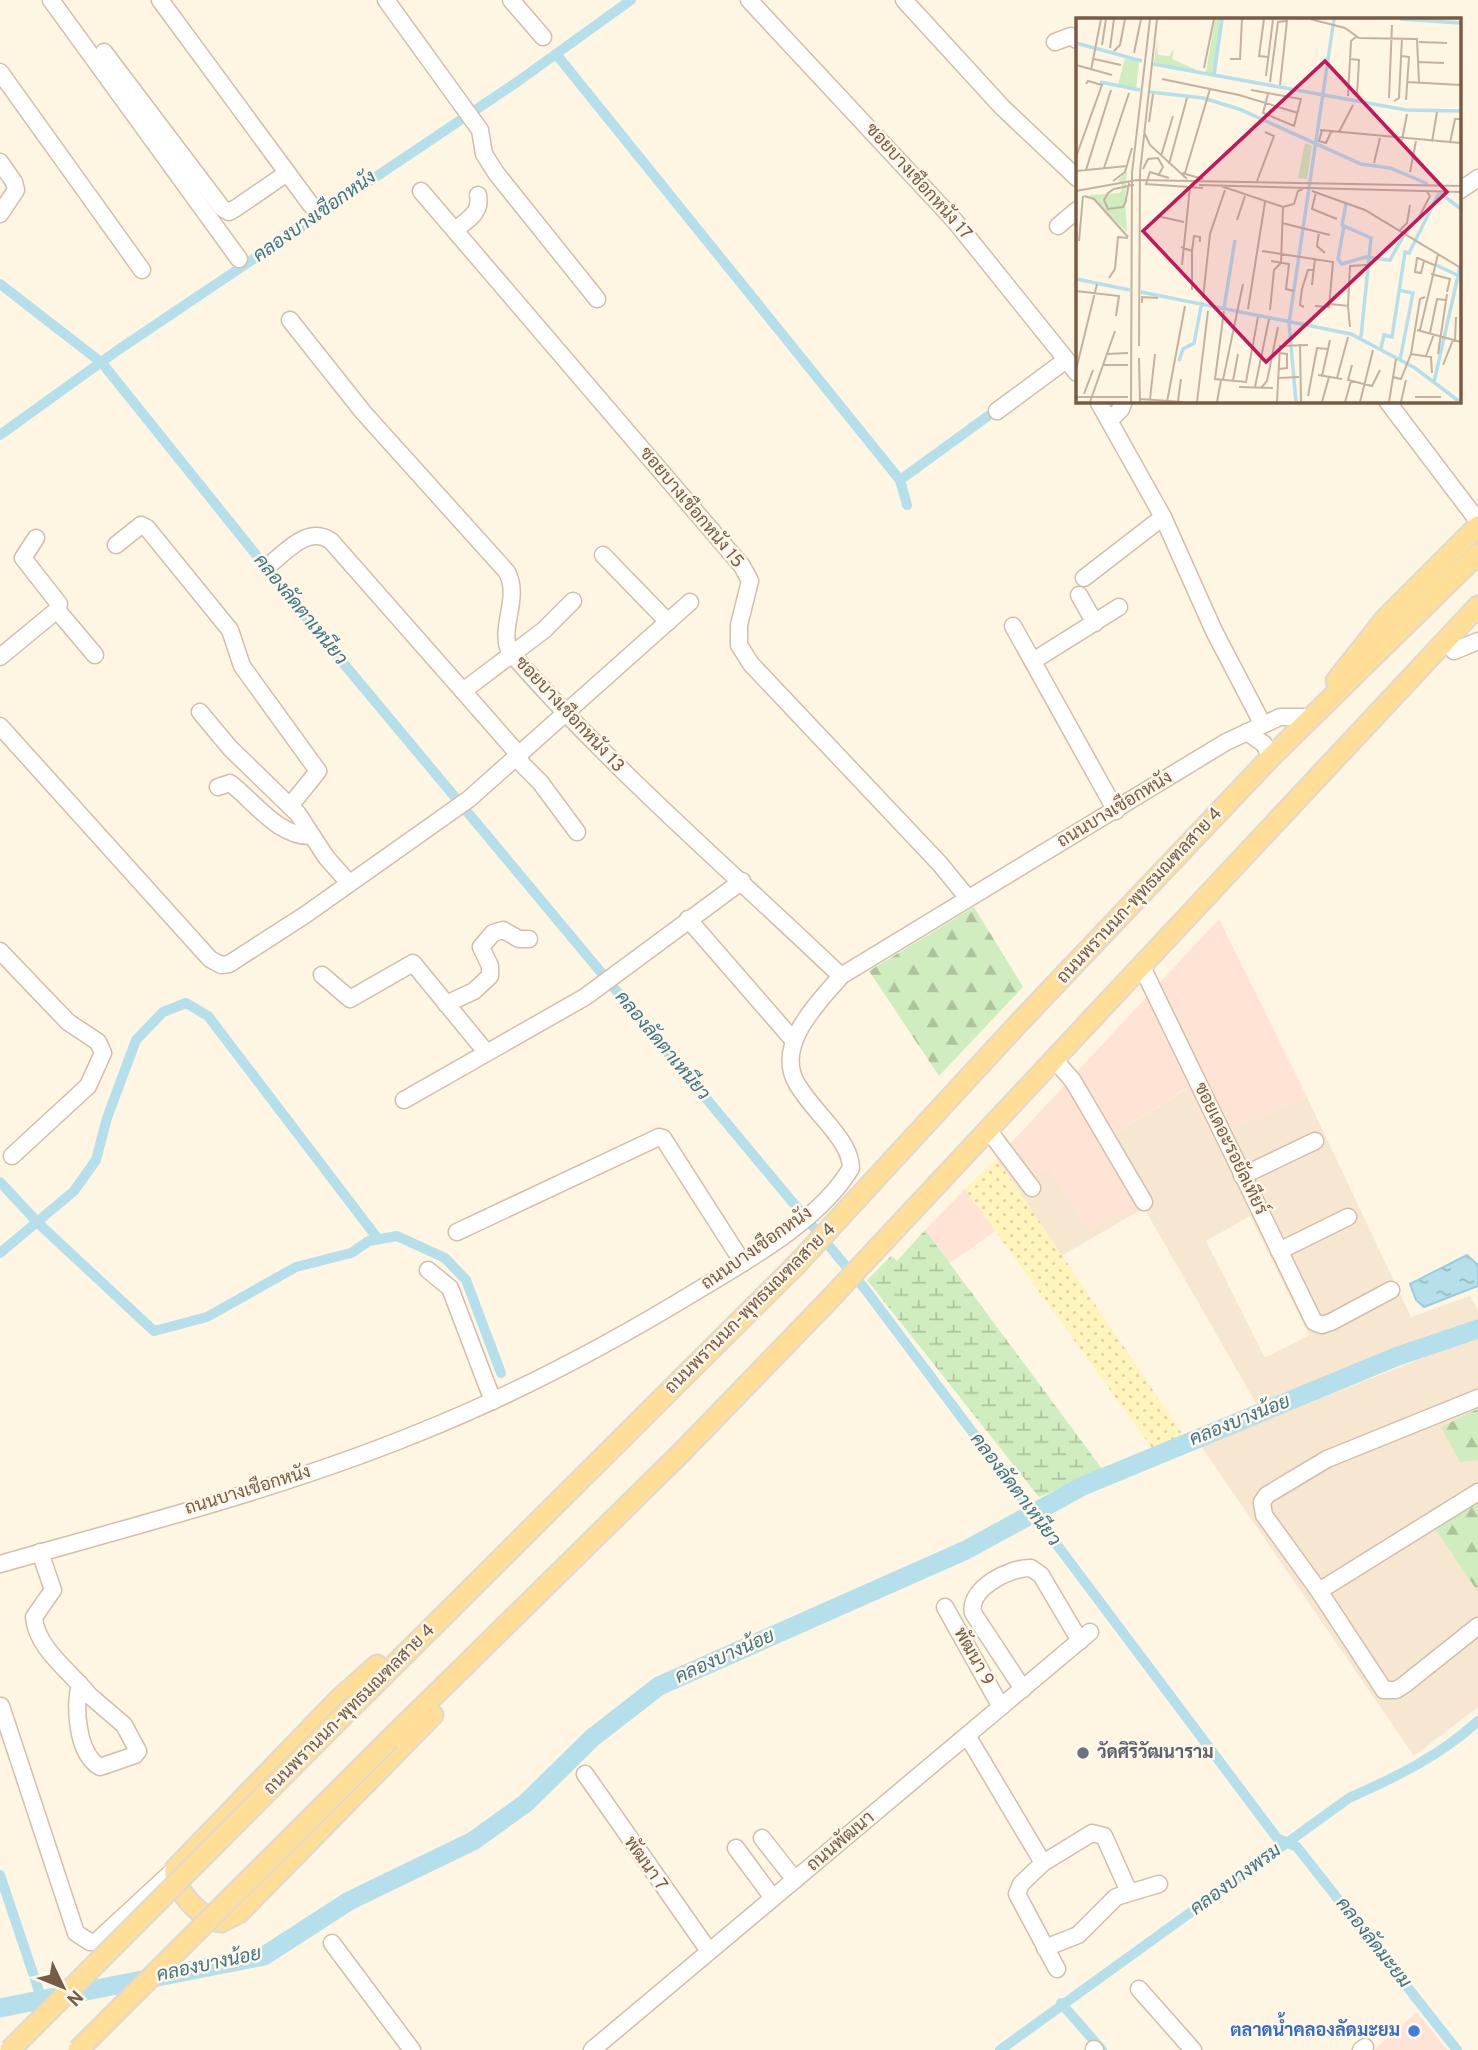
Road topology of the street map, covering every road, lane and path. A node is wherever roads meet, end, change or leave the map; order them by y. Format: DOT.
graph roads {
  1 [pos="51,0"];
  2 [pos="160,0"];
  3 [pos="386,0"];
  4 [pos="511,0"];
  5 [pos="749,0"];
  6 [pos="904,0"];
  7 [pos="543,37"];
  8 [pos="1076,39"];
  9 [pos="1055,41"];
  10 [pos="104,52"];
  11 [pos="0,72"];
  12 [pos="0,162"];
  13 [pos="287,173"];
  14 [pos="1076,177"];
  15 [pos="1478,178"];
  16 [pos="1460,190"];
  17 [pos="421,191"];
  18 [pos="478,195"];
  19 [pos="311,205"];
  20 [pos="1076,211"];
  21 [pos="0,214"];
  22 [pos="1058,226"];
  23 [pos="455,230"];
  24 [pos="239,259"];
  25 [pos="142,270"];
  26 [pos="597,299"];
  27 [pos="290,320"];
  28 [pos="1066,360"];
  29 [pos="1076,372"];
  30 [pos="1099,402"];
  31 [pos="1124,402"];
  32 [pos="1388,402"];
  33 [pos="997,411"];
  34 [pos="1111,419"];
  35 [pos="1163,517"];
  36 [pos="1478,524"];
  37 [pos="36,538"];
  38 [pos="116,545"];
  39 [pos="1478,554"];
  40 [pos="603,555"];
  41 [pos="268,566"];
  42 [pos="1084,578"];
  43 [pos="1079,595"];
  44 [pos="573,601"];
  45 [pos="690,602"];
  46 [pos="1478,606"];
  47 [pos="1119,607"];
  48 [pos="57,610"];
  49 [pos="668,622"];
  50 [pos="1094,622"];
  51 [pos="1013,626"];
  52 [pos="1478,626"];
  53 [pos="1478,640"];
  54 [pos="510,652"];
  55 [pos="1454,652"];
  56 [pos="95,655"];
  57 [pos="0,657"];
  58 [pos="1033,661"];
  59 [pos="463,691"];
  60 [pos="1327,701"];
  61 [pos="200,712"];
  62 [pos="565,715"];
  63 [pos="1311,718"];
  64 [pos="1262,723"];
  65 [pos="0,726"];
  66 [pos="1247,732"];
  67 [pos="519,757"];
  68 [pos="1272,757"];
  69 [pos="218,787"];
  70 [pos="290,806"];
  71 [pos="1116,811"];
  72 [pos="577,832"];
  73 [pos="312,836"];
  74 [pos="1260,837"];
  75 [pos="742,881"];
  76 [pos="349,883"];
  77 [pos="967,897"];
  78 [pos="688,919"];
  79 [pos="528,939"];
  80 [pos="0,951"];
  81 [pos="1142,967"];
  82 [pos="322,975"];
  83 [pos="841,976"];
  84 [pos="446,1004"];
  85 [pos="794,1041"];
  86 [pos="486,1052"];
  87 [pos="1055,1060"];
  88 [pos="404,1100"];
  89 [pos="989,1131"];
  90 [pos="1315,1141"];
  91 [pos="12,1156"];
  92 [pos="1242,1176"];
  93 [pos="1032,1188"];
  94 [pos="1144,1202"];
  95 [pos="1348,1217"];
  96 [pos="457,1232"];
  97 [pos="1279,1251"];
  98 [pos="743,1263"];
  99 [pos="428,1270"];
  100 [pos="1391,1290"];
  101 [pos="1478,1398"];
  102 [pos="493,1401"];
  103 [pos="1478,1492"];
  104 [pos="40,1552"];
  105 [pos="508,1553"];
  106 [pos="0,1564"];
  107 [pos="1319,1591"];
  108 [pos="945,1607"];
  109 [pos="1478,1626"];
  110 [pos="504,1628"];
  111 [pos="80,1684"];
  112 [pos="1023,1689"];
  113 [pos="1,1706"];
  114 [pos="1001,1707"];
  115 [pos="968,1737"];
  116 [pos="585,1774"];
  117 [pos="762,1838"];
  118 [pos="736,1848"];
  119 [pos="1042,1863"];
  120 [pos="175,1869"];
  121 [pos="795,1880"];
  122 [pos="1159,1884"];
  123 [pos="1129,1892"];
  124 [pos="774,1898"];
  125 [pos="332,1943"];
  126 [pos="1045,1948"];
  127 [pos="709,1951"];
  128 [pos="1057,1969"];
  129 [pos="1139,1989"];
  130 [pos="10,2050"];
  131 [pos="78,2050"];
  132 [pos="412,2050"];
  133 [pos="592,2050"];
  134 [pos="1193,2050"];
  1 -- 24 [label="street"];
  2 -- 13 [label="street"];
  3 -- 26 [label="street"];
  4 -- 7 [label="street"];
  5 -- 28 [label="street, ซอยบางเชือกหนัง 17"];
  6 -- 14 [label="street"];
  8 -- 9 [label="street"];
  10 -- 13 [label="street"];
  11 -- 25 [label="street"];
  12 -- 21 [label="street"];
  13 -- 19 [label="street"];
  15 -- 16 [label="street"];
  17 -- 23 [label="street, ซอยบางเชือกหนัง 15"];
  18 -- 23 [label="street"];
  20 -- 22 [label="street"];
  23 -- 77 [label="street, ซอยบางเชือกหนัง 15"];
  27 -- 54 [label="street, ซอยบางเชือกหนัง 13"];
  28 -- 29 [label="street, ซอยบางเชือกหนัง 17"];
  28 -- 33 [label="street"];
  30 -- 34 [label="street"];
  31 -- 34 [label="street"];
  32 -- 36 [label="street"];
  34 -- 35 [label="street"];
  35 -- 42 [label="street"];
  35 -- 64 [label="street"];
  36 -- 60 [label="main road"];
  37 -- 48 [label="street"];
  38 -- 70 [label="street"];
  39 -- 60 [label="main road, ถนนพรานนก-พุทธมณฑลสาย 4"];
  40 -- 49 [label="street"];
  41 -- 59 [label="street"];
  43 -- 50 [label="street"];
  44 -- 54 [label="street"];
  45 -- 49 [label="street"];
  46 -- 74 [label="main road"];
  47 -- 50 [label="street"];
  48 -- 56 [label="street"];
  48 -- 57 [label="street"];
  49 -- 62 [label="street"];
  50 -- 58 [label="street"];
  51 -- 58 [label="street"];
  52 -- 55 [label="main road"];
  53 -- 55 [label="street"];
  54 -- 59 [label="street"];
  54 -- 62 [label="street, ซอยบางเชือกหนัง 13"];
  55 -- 74 [label="main road"];
  58 -- 71 [label="street"];
  59 -- 67 [label="street"];
  60 -- 63 [label="main road, ถนนพรานนก-พุทธมณฑลสาย 4"];
  61 -- 70 [label="street"];
  62 -- 67 [label="street"];
  62 -- 75 [label="street, ซอยบางเชือกหนัง 13"];
  63 -- 64 [label="street, ถนนบางเชือกหนัง"];
  63 -- 68 [label="main road, ถนนพรานนก-พุทธมณฑลสาย 4"];
  64 -- 66 [label="street, ถนนบางเชือกหนัง"];
  65 -- 76 [label="street"];
  66 -- 68 [label="street"];
  66 -- 71 [label="street, ถนนบางเชือกหนัง"];
  67 -- 72 [label="street"];
  67 -- 76 [label="street"];
  68 -- 105 [label="main road, ถนนพรานนก-พุทธมณฑลสาย 4"];
  69 -- 73 [label="street"];
  70 -- 73 [label="street"];
  71 -- 77 [label="street, ถนนบางเชือกหนัง"];
  73 -- 76 [label="street"];
  74 -- 81 [label="main road"];
  75 -- 78 [label="street"];
  75 -- 83 [label="street, ซอยบางเชือกหนัง 13"];
  77 -- 83 [label="street, ถนนบางเชือกหนัง"];
  78 -- 85 [label="street"];
  78 -- 86 [label="street"];
  79 -- 84 [label="street"];
  80 -- 91 [label="street"];
  81 -- 87 [label="main road"];
  81 -- 92 [label="street, ซอยเดอะรอยัลเทียร์"];
  82 -- 84 [label="street"];
  83 -- 85 [label="street, ถนนบางเชือกหนัง"];
  84 -- 86 [label="street"];
  85 -- 98 [label="street, ถนนบางเชือกหนัง"];
  86 -- 88 [label="street"];
  87 -- 89 [label="main road"];
  87 -- 94 [label="street"];
  89 -- 93 [label="street"];
  89 -- 110 [label="main road"];
  90 -- 92 [label="street"];
  92 -- 97 [label="street, ซอยเดอะรอยัลเทียร์"];
  95 -- 97 [label="street"];
  96 -- 98 [label="street"];
  97 -- 100 [label="street, ซอยเดอะรอยัลเทียร์"];
  98 -- 102 [label="street, ถนนบางเชือกหนัง"];
  99 -- 102 [label="street"];
  101 -- 107 [label="street"];
  102 -- 104 [label="street, ถนนบางเชือกหนัง"];
  103 -- 107 [label="street"];
  104 -- 106 [label="street, ถนนบางเชือกหนัง"];
  104 -- 111 [label="street"];
  105 -- 120 [label="main road"];
  105 -- 130 [label="main road, ถนนพรานนก-พุทธมณฑลสาย 4, bridge"];
  107 -- 109 [label="street"];
  108 -- 114 [label="street, พัฒนา 9"];
  110 -- 120 [label="main road"];
  110 -- 131 [label="main road, bridge"];
  111 -- 111 [label="street"];
  112 -- 112 [label="street, ถนนพัฒนา"];
  112 -- 114 [label="street, ถนนพัฒนา"];
  113 -- 120 [label="street"];
  114 -- 115 [label="street, ถนนพัฒนา"];
  115 -- 119 [label="street"];
  115 -- 121 [label="street, ถนนพัฒนา"];
  116 -- 127 [label="street, พัฒนา 7"];
  117 -- 121 [label="street"];
  118 -- 124 [label="street"];
  119 -- 123 [label="street"];
  119 -- 126 [label="street"];
  121 -- 124 [label="street, ถนนพัฒนา"];
  122 -- 123 [label="street"];
  123 -- 126 [label="street"];
  124 -- 127 [label="street, ถนนพัฒนา"];
  125 -- 132 [label="street"];
  126 -- 128 [label="street"];
  127 -- 133 [label="street, ถนนพัฒนา"];
  129 -- 134 [label="street"];
}
